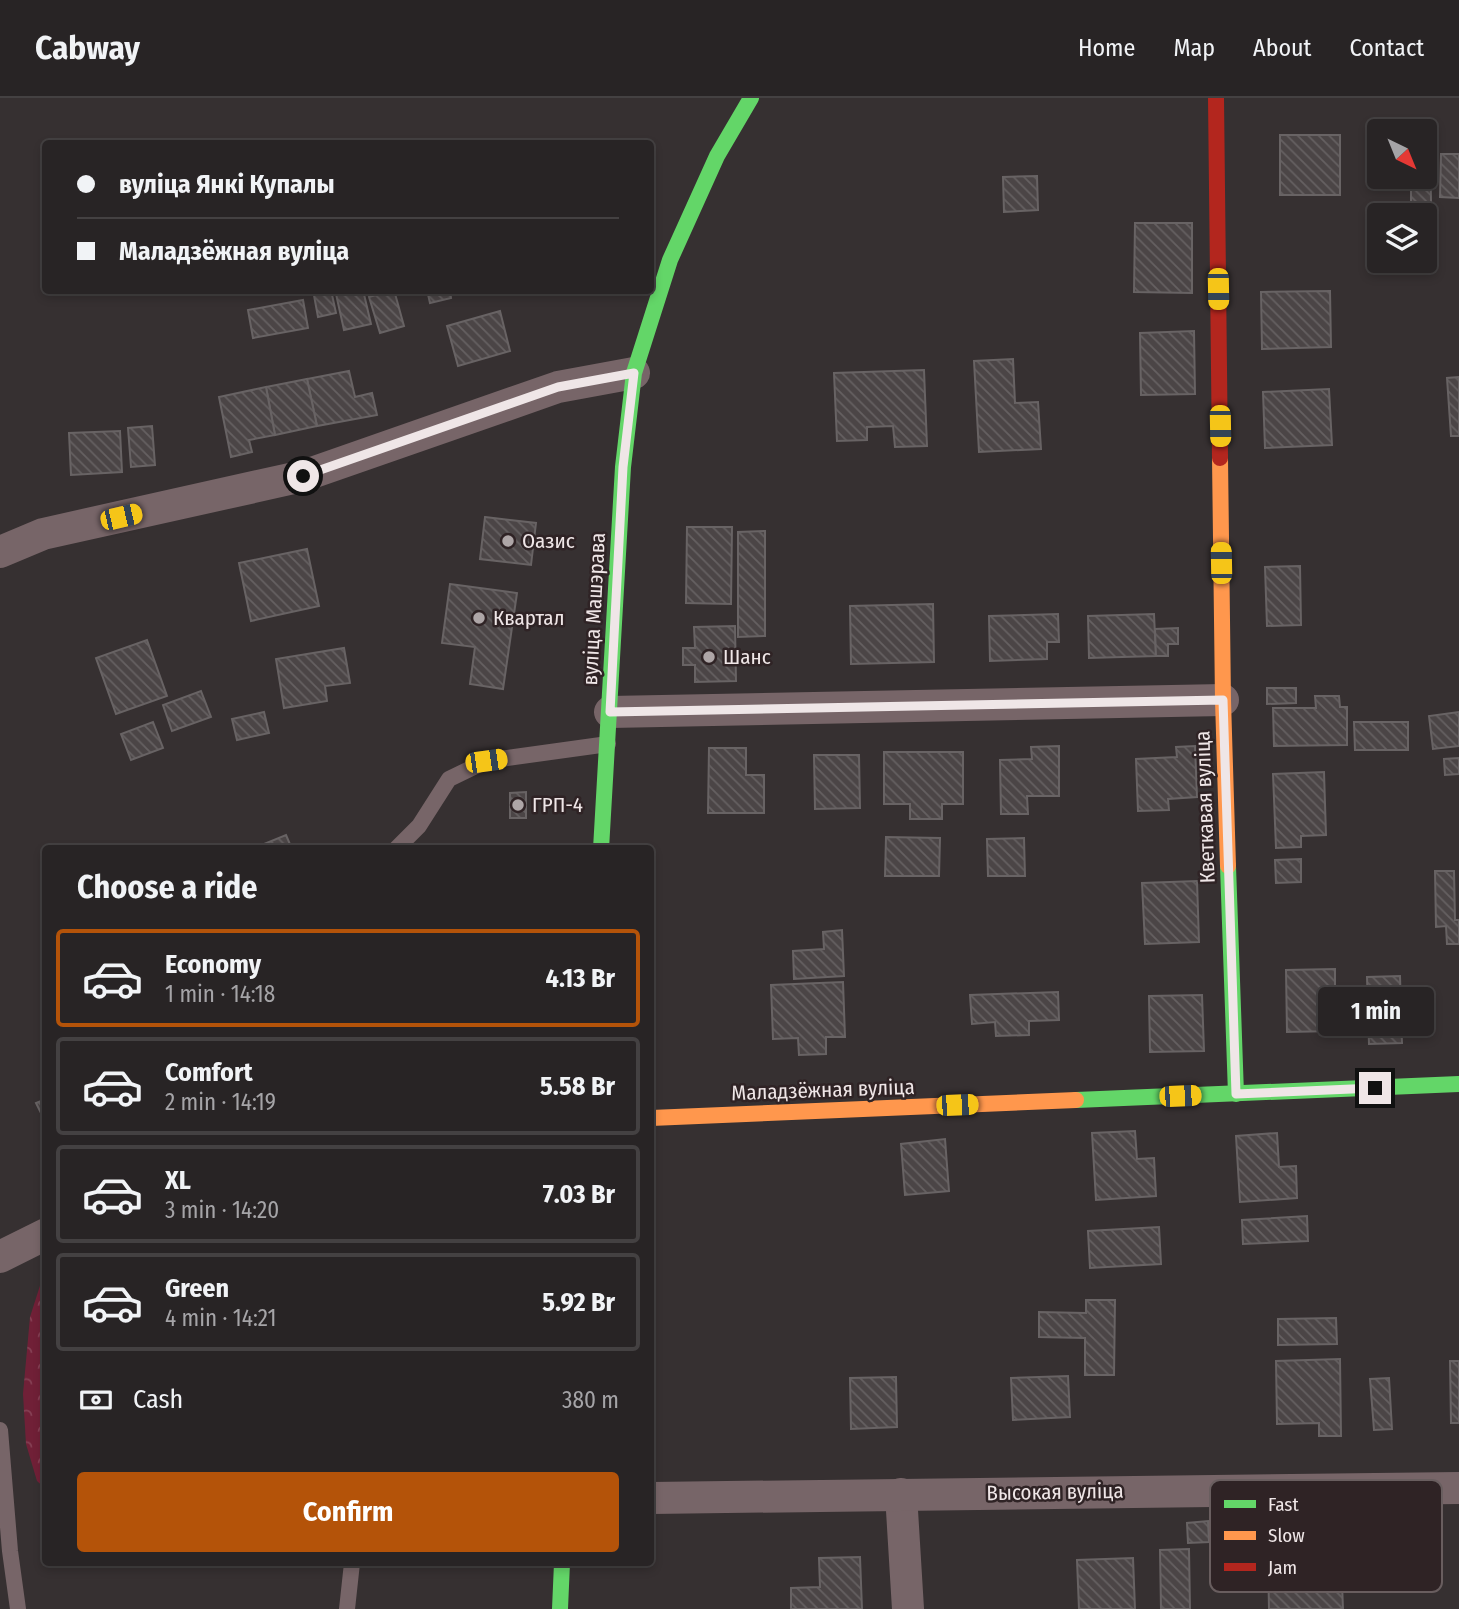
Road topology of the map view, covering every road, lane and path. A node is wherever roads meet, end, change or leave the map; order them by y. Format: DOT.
graph roads {
  1 [pos="751,98"];
  2 [pos="1216,98"];
  3 [pos="634,373"];
  4 [pos="0,552"];
  5 [pos="1223,700"];
  6 [pos="610,712"];
  7 [pos="608,744"];
  8 [pos="400,845"];
  9 [pos="601,845"];
  10 [pos="1459,1084"];
  11 [pos="1236,1094"];
  12 [pos="654,1118"];
  13 [pos="42,1236"];
  14 [pos="0,1257"];
  15 [pos="0,1430"];
  16 [pos="1210,1491"];
  17 [pos="901,1494"];
  18 [pos="654,1498"];
  19 [pos="5,1553"];
  20 [pos="352,1566"];
  21 [pos="562,1566"];
  22 [pos="18,1609"];
  23 [pos="347,1609"];
  24 [pos="560,1609"];
  25 [pos="908,1609"];
  1 -- 3 [label="street, вуліца Машэрава"];
  2 -- 5 [label="street, Кветкавая вуліца"];
  3 -- 4 [label="street"];
  3 -- 6 [label="street, вуліца Машэрава"];
  5 -- 6 [label="street"];
  5 -- 11 [label="street, Кветкавая вуліца"];
  6 -- 7 [label="street, вуліца Машэрава"];
  7 -- 8 [label="lane"];
  7 -- 9 [label="street, вуліца Машэрава"];
  10 -- 11 [label="street, Маладзёжная вуліца"];
  11 -- 12 [label="street, Маладзёжная вуліца"];
  13 -- 14 [label="street"];
  15 -- 19 [label="lane"];
  16 -- 17 [label="street, Высокая вуліца"];
  17 -- 18 [label="street, Высокая вуліца"];
  17 -- 25 [label="street"];
  19 -- 22 [label="lane"];
  20 -- 23 [label="lane"];
  21 -- 24 [label="street"];
}
